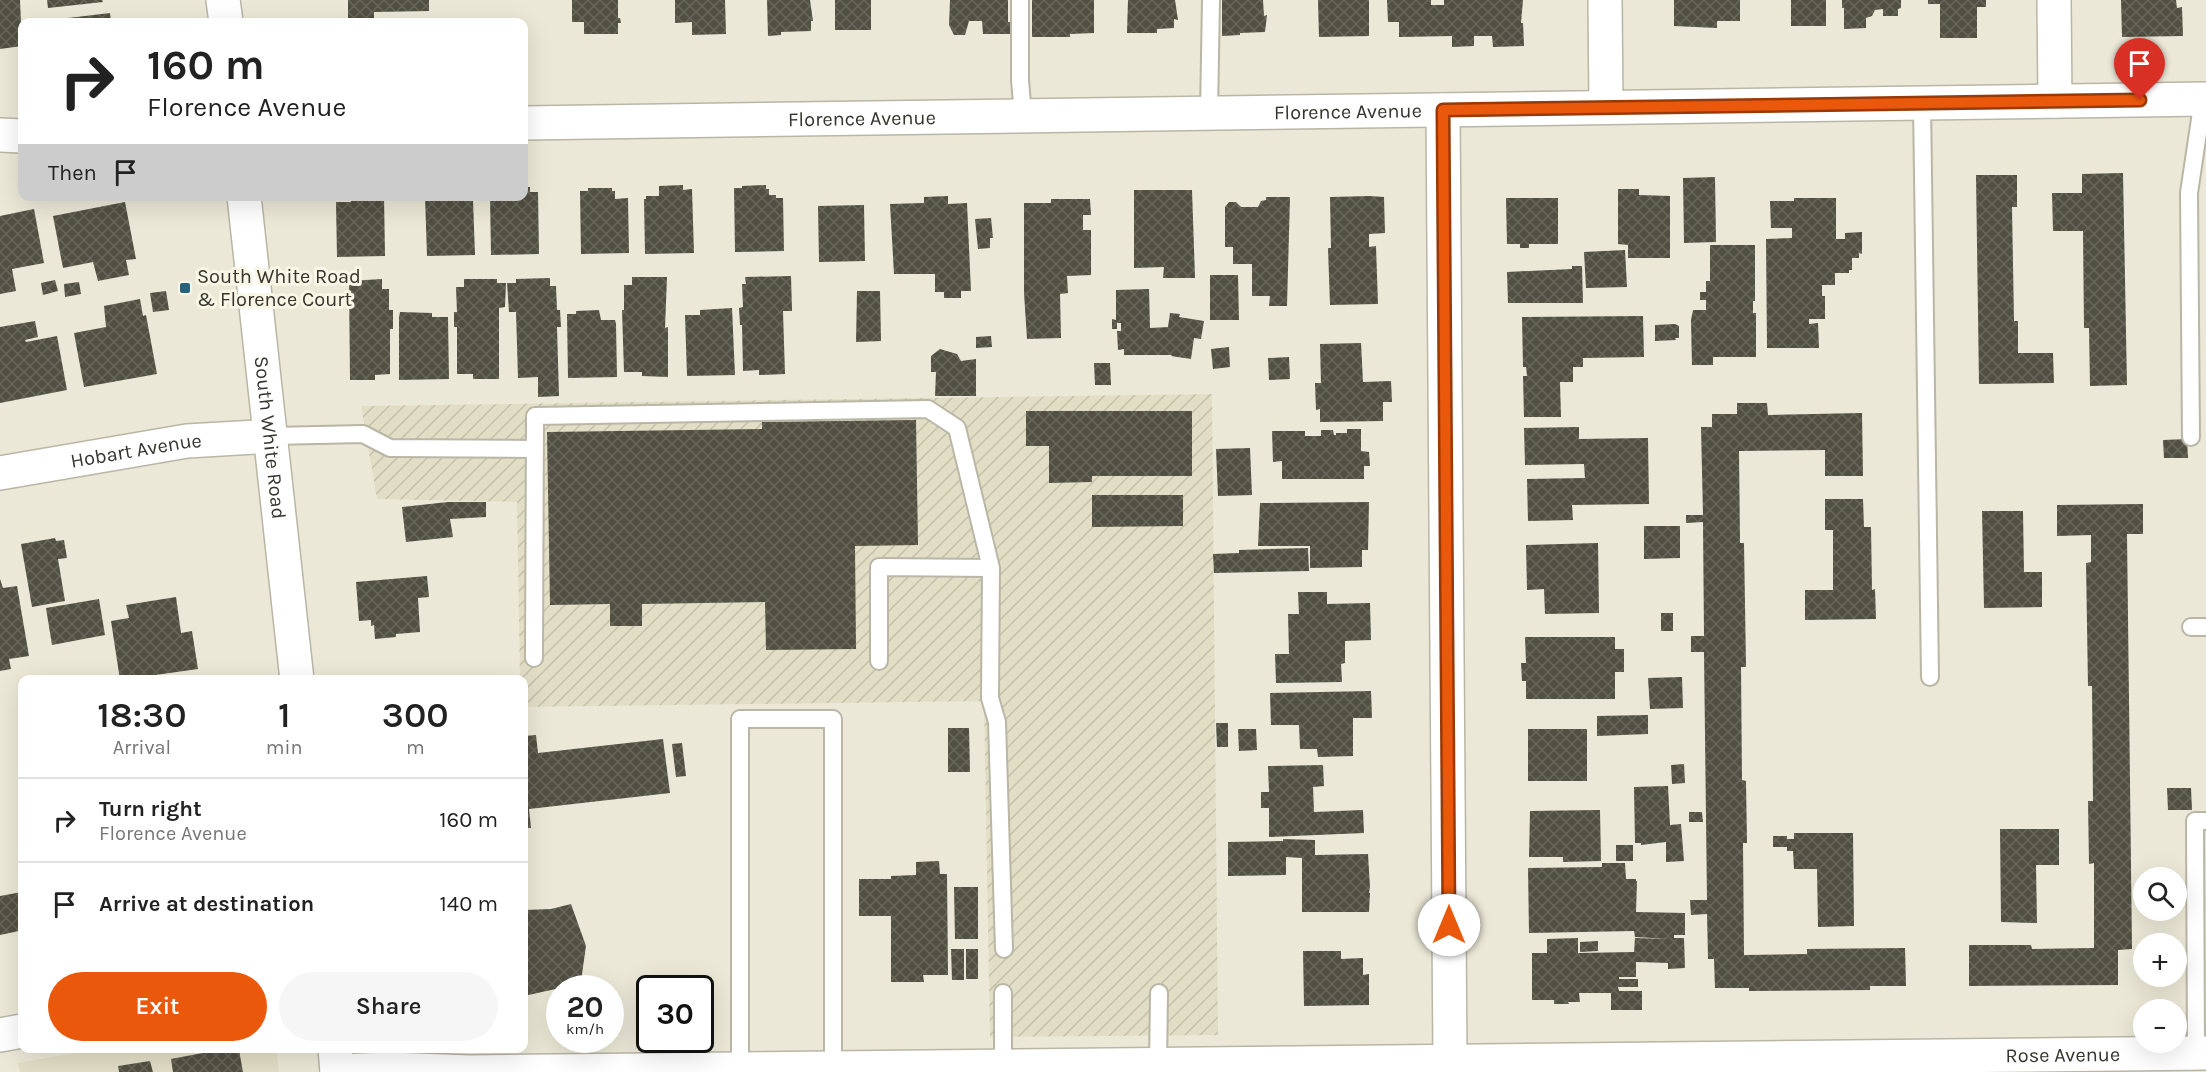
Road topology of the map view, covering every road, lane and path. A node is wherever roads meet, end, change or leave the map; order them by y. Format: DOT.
graph roads {
  1 [pos="223,0"];
  2 [pos="1020,0"];
  3 [pos="1212,0"];
  4 [pos="1605,0"];
  5 [pos="2054,0"];
  6 [pos="225,18"];
  7 [pos="2205,99"];
  8 [pos="2055,101"];
  9 [pos="1922,103"];
  10 [pos="1606,107"];
  11 [pos="1443,110"];
  12 [pos="1209,113"];
  13 [pos="1023,116"];
  14 [pos="528,123"];
  15 [pos="0,135"];
  16 [pos="18,136"];
  17 [pos="245,201"];
  18 [pos="272,436"];
  19 [pos="2191,437"];
  20 [pos="535,449"];
  21 [pos="0,473"];
  22 [pos="991,568"];
  23 [pos="534,658"];
  24 [pos="879,661"];
  25 [pos="296,675"];
  26 [pos="1930,678"];
  27 [pos="2206,820"];
  28 [pos="1004,948"];
  29 [pos="1004,993"];
  30 [pos="1159,993"];
  31 [pos="18,1033"];
  32 [pos="0,1035"];
  33 [pos="2201,1053"];
  34 [pos="1450,1061"];
  35 [pos="2090,1063"];
  36 [pos="337,1064"];
  37 [pos="1803,1065"];
  38 [pos="1003,1066"];
  39 [pos="1357,1067"];
  40 [pos="834,1068"];
  41 [pos="1158,1068"];
  42 [pos="1240,1068"];
  43 [pos="740,1069"];
  44 [pos="1040,1069"];
  45 [pos="778,1070"];
  46 [pos="469,1072"];
  1 -- 6 [label="street"];
  2 -- 13 [label="lane"];
  3 -- 12 [label="lane"];
  4 -- 10 [label="street"];
  5 -- 8 [label="street"];
  7 -- 8 [label="street, Florence Avenue"];
  7 -- 19 [label="lane"];
  8 -- 9 [label="street, Florence Avenue"];
  9 -- 10 [label="street, Florence Avenue"];
  9 -- 26 [label="lane"];
  10 -- 11 [label="street, Florence Avenue"];
  11 -- 12 [label="street, Florence Avenue"];
  11 -- 34 [label="street"];
  12 -- 13 [label="street, Florence Avenue"];
  13 -- 14 [label="street, Florence Avenue"];
  15 -- 16 [label="street"];
  17 -- 18 [label="street, South White Road"];
  18 -- 20 [label="lane"];
  18 -- 21 [label="street, Hobart Avenue"];
  18 -- 25 [label="street, South White Road"];
  20 -- 22 [label="lane"];
  20 -- 23 [label="lane"];
  22 -- 24 [label="lane"];
  22 -- 28 [label="lane"];
  27 -- 33 [label="lane"];
  29 -- 38 [label="lane"];
  30 -- 41 [label="lane"];
  31 -- 32 [label="street"];
  33 -- 35 [label="street, Rose Avenue"];
  34 -- 37 [label="street, Rose Avenue"];
  34 -- 39 [label="street, Rose Avenue"];
  35 -- 37 [label="street, Rose Avenue"];
  36 -- 46 [label="street, Rose Avenue"];
  38 -- 40 [label="street, Rose Avenue"];
  38 -- 44 [label="street, Rose Avenue"];
  39 -- 42 [label="street, Rose Avenue"];
  40 -- 43 [label="lane"];
  40 -- 45 [label="street, Rose Avenue"];
  41 -- 42 [label="street, Rose Avenue"];
  41 -- 44 [label="street, Rose Avenue"];
  43 -- 45 [label="street, Rose Avenue"];
  43 -- 46 [label="street, Rose Avenue"];
}
